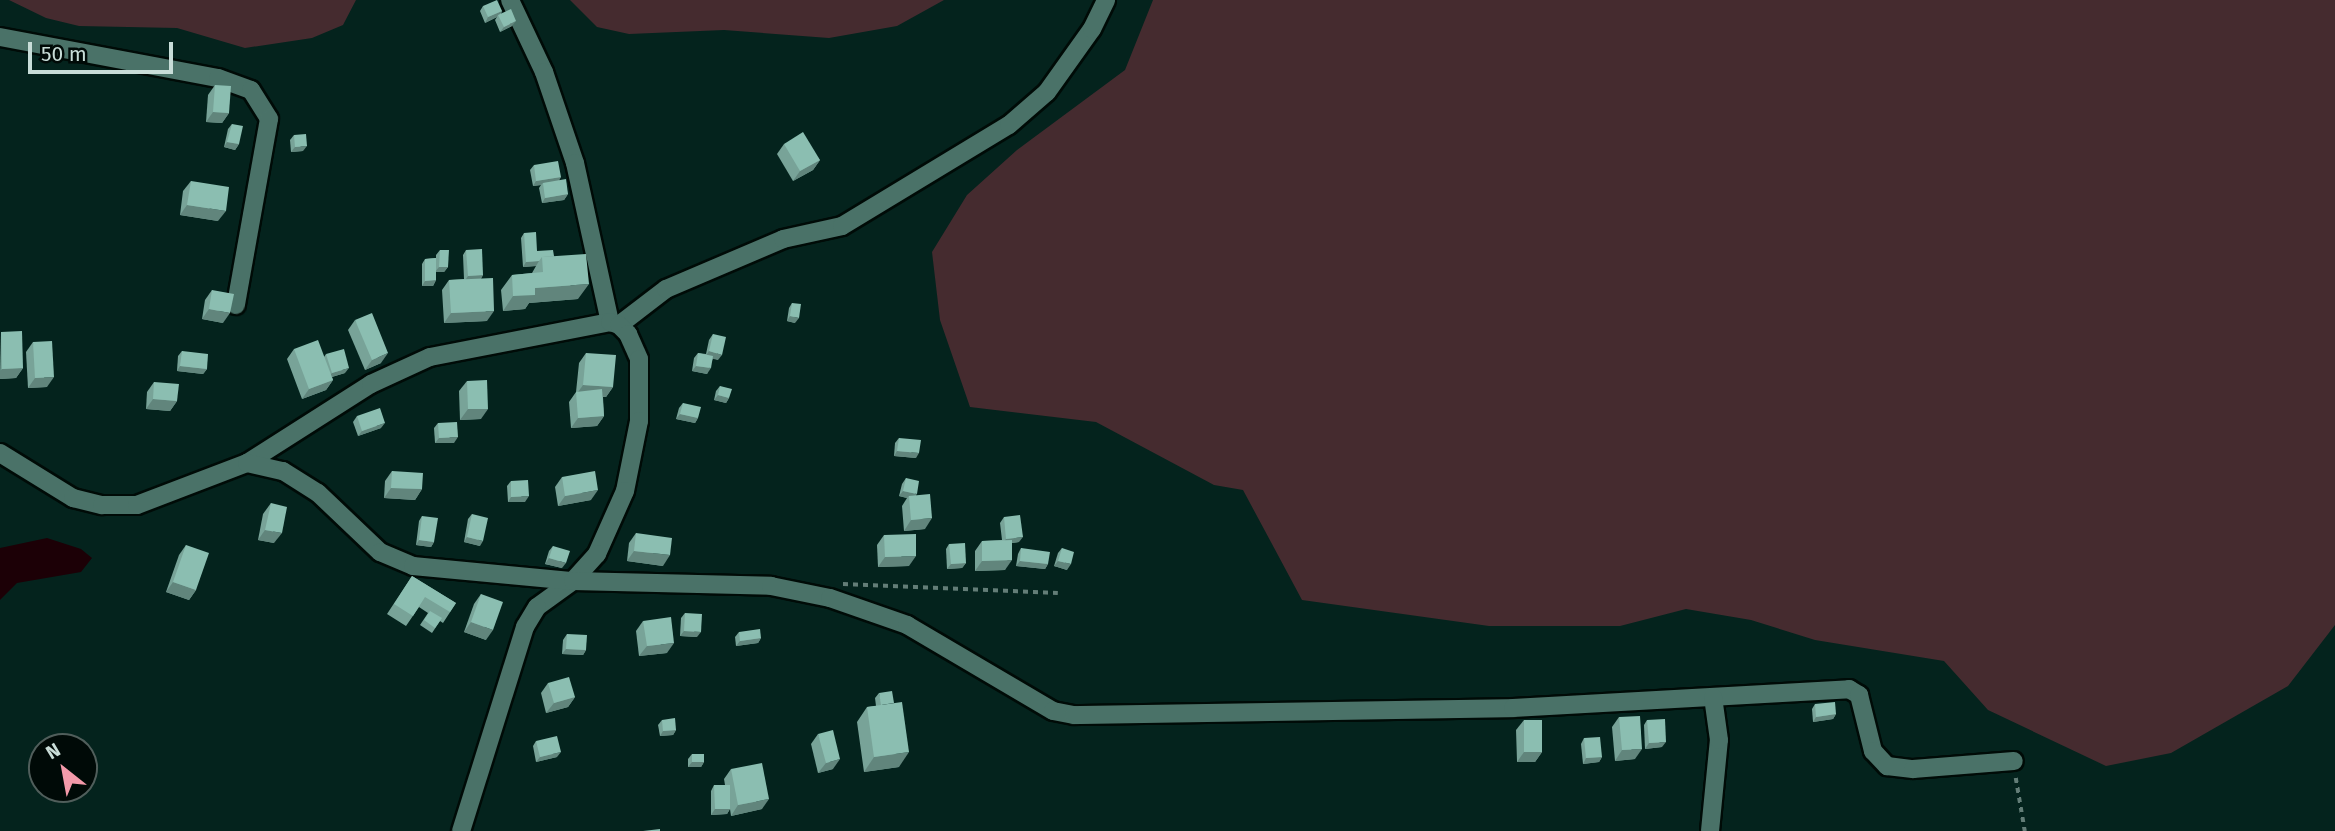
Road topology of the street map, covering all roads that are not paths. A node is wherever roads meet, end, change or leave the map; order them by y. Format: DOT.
graph roads {
  1 [pos="510,0"];
  2 [pos="1106,0"];
  3 [pos="0,37"];
  4 [pos="236,305"];
  5 [pos="614,324"];
  6 [pos="0,453"];
  7 [pos="247,463"];
  8 [pos="573,581"];
  9 [pos="1713,697"];
  10 [pos="2014,761"];
  11 [pos="461,831"];
  12 [pos="1710,831"];
  1 -- 5 [label="street"];
  2 -- 5 [label="street"];
  3 -- 4 [label="street"];
  5 -- 7 [label="street"];
  5 -- 8 [label="street"];
  6 -- 7 [label="street"];
  7 -- 8 [label="street"];
  8 -- 9 [label="street"];
  8 -- 11 [label="street"];
  9 -- 10 [label="street"];
  9 -- 12 [label="street"];
}
